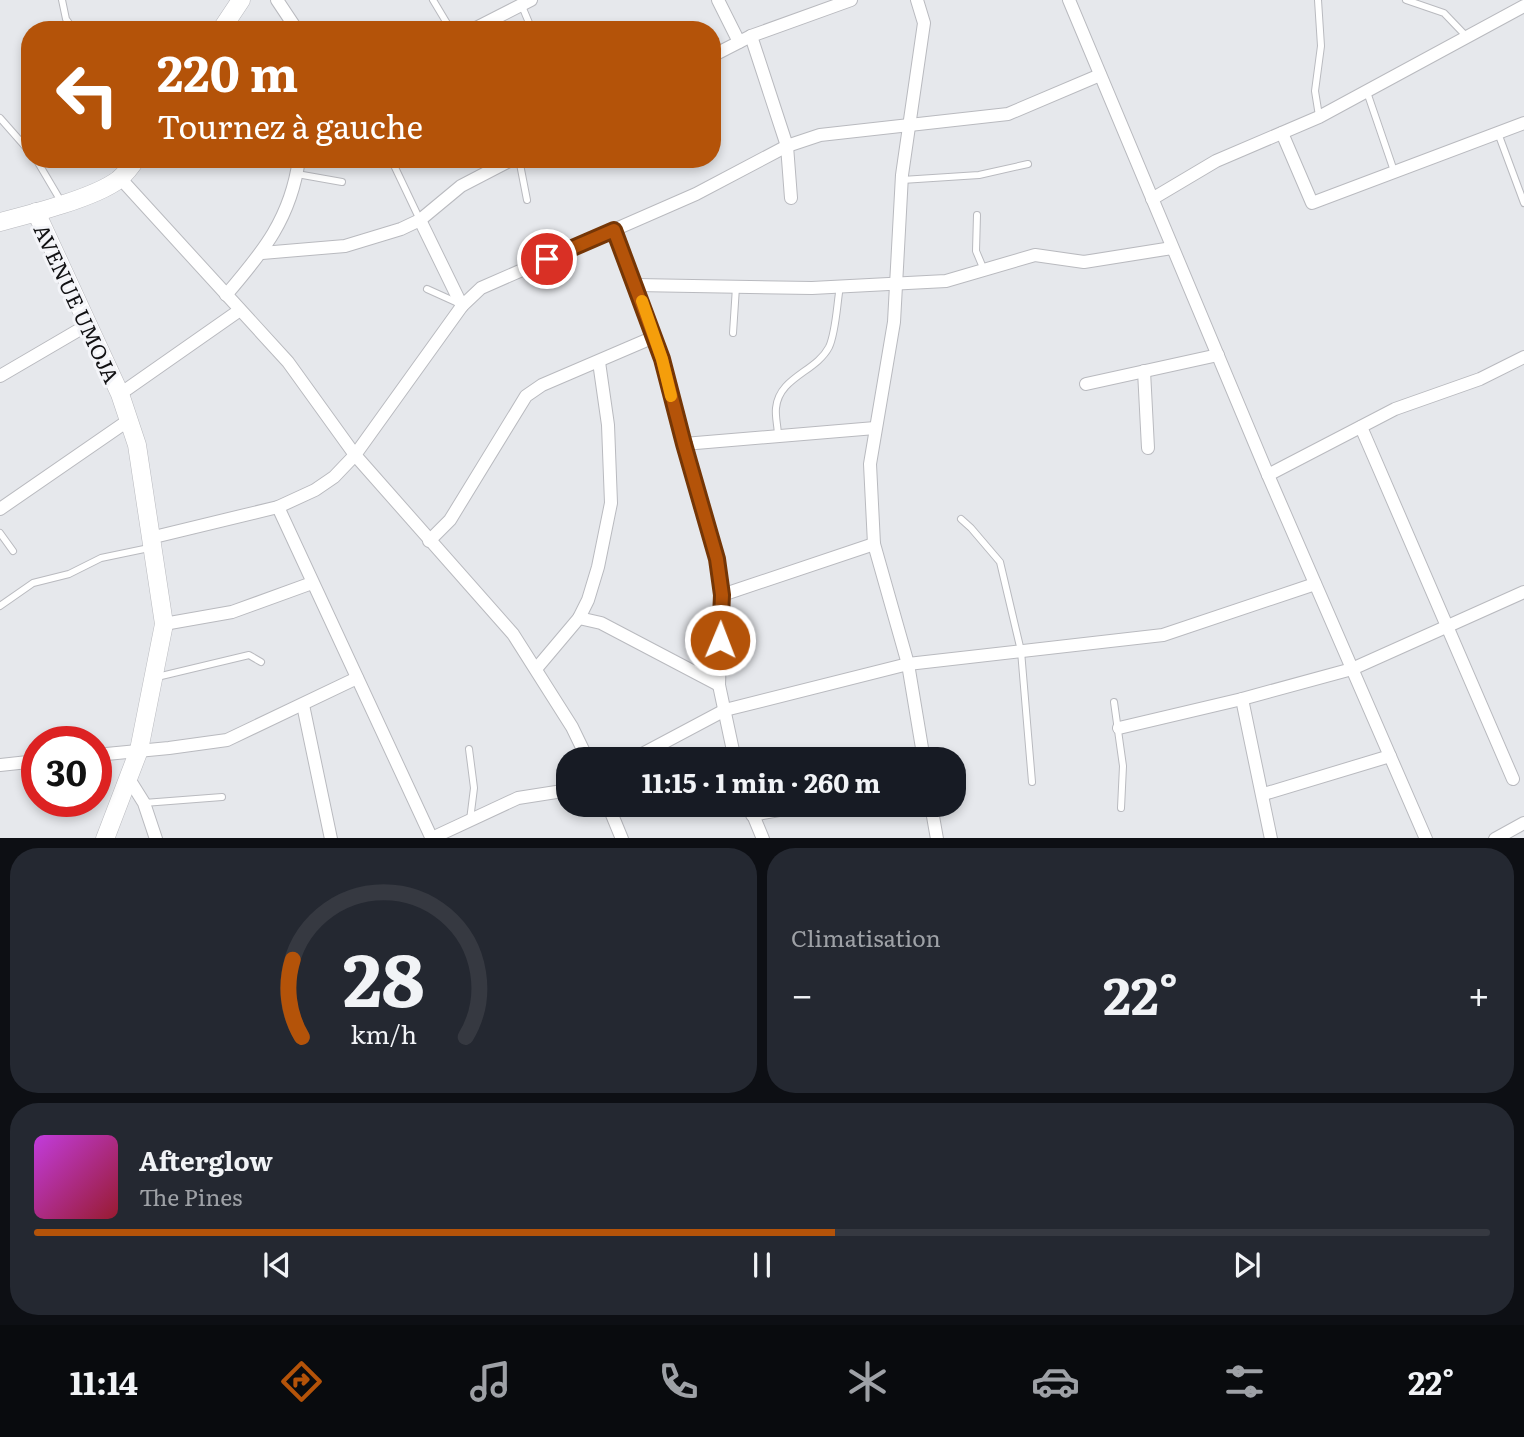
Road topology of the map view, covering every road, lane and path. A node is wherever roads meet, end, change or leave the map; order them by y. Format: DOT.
graph roads {
  1 [pos="62,0"];
  2 [pos="241,0"];
  3 [pos="277,0"];
  4 [pos="433,0"];
  5 [pos="718,0"];
  6 [pos="851,0"];
  7 [pos="918,0"];
  8 [pos="1069,0"];
  9 [pos="1318,0"];
  10 [pos="1406,0"];
  11 [pos="520,3"];
  12 [pos="1524,6"];
  13 [pos="67,21"];
  14 [pos="227,21"];
  15 [pos="291,21"];
  16 [pos="446,21"];
  17 [pos="488,21"];
  18 [pos="528,21"];
  19 [pos="1467,37"];
  20 [pos="745,39"];
  21 [pos="721,51"];
  22 [pos="1100,75"];
  23 [pos="1367,92"];
  24 [pos="1319,117"];
  25 [pos="0,118"];
  26 [pos="1524,123"];
  27 [pos="910,126"];
  28 [pos="1282,133"];
  29 [pos="1498,133"];
  30 [pos="21,142"];
  31 [pos="787,146"];
  32 [pos="1028,164"];
  33 [pos="41,168"];
  34 [pos="128,168"];
  35 [pos="298,168"];
  36 [pos="395,168"];
  37 [pos="496,168"];
  38 [pos="521,168"];
  39 [pos="1395,173"];
  40 [pos="297,174"];
  41 [pos="120,178"];
  42 [pos="902,180"];
  43 [pos="342,182"];
  44 [pos="791,198"];
  45 [pos="1152,199"];
  46 [pos="527,200"];
  47 [pos="62,203"];
  48 [pos="1524,203"];
  49 [pos="36,212"];
  50 [pos="977,215"];
  51 [pos="420,220"];
  52 [pos="0,222"];
  53 [pos="614,230"];
  54 [pos="1172,248"];
  55 [pos="262,253"];
  56 [pos="984,270"];
  57 [pos="897,282"];
  58 [pos="636,285"];
  59 [pos="840,286"];
  60 [pos="736,287"];
  61 [pos="426,289"];
  62 [pos="226,295"];
  63 [pos="463,306"];
  64 [pos="240,310"];
  65 [pos="89,324"];
  66 [pos="733,333"];
  67 [pos="654,338"];
  68 [pos="1218,355"];
  69 [pos="1524,357"];
  70 [pos="599,362"];
  71 [pos="1144,371"];
  72 [pos="0,376"];
  73 [pos="1086,384"];
  74 [pos="120,394"];
  75 [pos="129,420"];
  76 [pos="1361,427"];
  77 [pos="875,428"];
  78 [pos="778,436"];
  79 [pos="684,444"];
  80 [pos="1149,448"];
  81 [pos="355,455"];
  82 [pos="1268,475"];
  83 [pos="278,507"];
  84 [pos="0,509"];
  85 [pos="961,519"];
  86 [pos="0,533"];
  87 [pos="429,541"];
  88 [pos="151,543"];
  89 [pos="874,544"];
  90 [pos="13,551"];
  91 [pos="312,583"];
  92 [pos="1315,584"];
  93 [pos="1524,592"];
  94 [pos="722,595"];
  95 [pos="0,606"];
  96 [pos="579,618"];
  97 [pos="164,624"];
  98 [pos="1448,626"];
  99 [pos="1021,651"];
  100 [pos="261,662"];
  101 [pos="908,664"];
  102 [pos="536,669"];
  103 [pos="1352,669"];
  104 [pos="155,678"];
  105 [pos="357,678"];
  106 [pos="719,685"];
  107 [pos="1242,699"];
  108 [pos="1114,702"];
  109 [pos="303,705"];
  110 [pos="725,710"];
  111 [pos="1118,728"];
  112 [pos="582,747"];
  113 [pos="655,747"];
  114 [pos="732,747"];
  115 [pos="922,747"];
  116 [pos="469,749"];
  117 [pos="139,750"];
  118 [pos="112,753"];
  119 [pos="1390,756"];
  120 [pos="21,763"];
  121 [pos="0,765"];
  122 [pos="1518,777"];
  123 [pos="129,779"];
  124 [pos="1032,782"];
  125 [pos="556,792"];
  126 [pos="1264,794"];
  127 [pos="222,797"];
  128 [pos="144,803"];
  129 [pos="1121,808"];
  130 [pos="613,817"];
  131 [pos="754,817"];
  132 [pos="933,817"];
  133 [pos="470,820"];
  134 [pos="1524,823"];
  135 [pos="105,838"];
  136 [pos="156,838"];
  137 [pos="331,838"];
  138 [pos="432,838"];
  139 [pos="622,838"];
  140 [pos="763,838"];
  141 [pos="937,838"];
  142 [pos="1271,838"];
  143 [pos="1426,838"];
  144 [pos="1495,838"];
  1 -- 13 [label="lane"];
  2 -- 14 [label="street"];
  3 -- 15 [label="street"];
  4 -- 16 [label="lane"];
  5 -- 20 [label="street"];
  6 -- 20 [label="street"];
  7 -- 27 [label="street"];
  8 -- 22 [label="street"];
  9 -- 24 [label="lane"];
  10 -- 19 [label="lane"];
  11 -- 17 [label="street"];
  11 -- 18 [label="lane"];
  12 -- 19 [label="street"];
  19 -- 23 [label="street"];
  20 -- 21 [label="street"];
  20 -- 31 [label="street"];
  22 -- 27 [label="street"];
  22 -- 45 [label="street"];
  23 -- 24 [label="street"];
  23 -- 39 [label="lane"];
  24 -- 28 [label="street"];
  25 -- 30 [label="lane"];
  26 -- 29 [label="street"];
  27 -- 31 [label="street"];
  27 -- 42 [label="street"];
  28 -- 39 [label="street"];
  28 -- 45 [label="street"];
  29 -- 39 [label="street"];
  29 -- 48 [label="lane"];
  31 -- 44 [label="street"];
  31 -- 53 [label="street"];
  32 -- 42 [label="lane"];
  33 -- 47 [label="lane"];
  34 -- 41 [label="street"];
  35 -- 40 [label="street"];
  36 -- 51 [label="lane"];
  37 -- 51 [label="street"];
  38 -- 46 [label="lane"];
  40 -- 43 [label="lane"];
  40 -- 55 [label="street"];
  41 -- 47 [label="street"];
  41 -- 62 [label="street"];
  42 -- 57 [label="street"];
  45 -- 54 [label="street"];
  47 -- 49 [label="street"];
  49 -- 52 [label="street"];
  49 -- 65 [label="street, AVENUE UMOJA"];
  50 -- 56 [label="lane"];
  51 -- 55 [label="street"];
  51 -- 63 [label="street"];
  53 -- 58 [label="street"];
  53 -- 63 [label="street"];
  54 -- 56 [label="street"];
  54 -- 68 [label="street"];
  55 -- 62 [label="street"];
  56 -- 57 [label="street"];
  57 -- 59 [label="street"];
  57 -- 77 [label="street"];
  58 -- 60 [label="street"];
  58 -- 67 [label="street"];
  59 -- 60 [label="street"];
  59 -- 78 [label="lane"];
  60 -- 66 [label="lane"];
  61 -- 63 [label="lane"];
  62 -- 64 [label="street"];
  63 -- 81 [label="street"];
  64 -- 74 [label="street"];
  64 -- 81 [label="street"];
  65 -- 72 [label="street"];
  65 -- 74 [label="street, AVENUE UMOJA"];
  67 -- 70 [label="street"];
  67 -- 79 [label="street"];
  68 -- 71 [label="street"];
  68 -- 82 [label="street"];
  69 -- 76 [label="street"];
  70 -- 87 [label="street"];
  70 -- 96 [label="street"];
  71 -- 73 [label="street"];
  71 -- 80 [label="street"];
  74 -- 75 [label="street, AVENUE UMOJA"];
  75 -- 84 [label="street"];
  75 -- 88 [label="street, AVENUE UMOJA"];
  76 -- 82 [label="street"];
  76 -- 98 [label="street"];
  77 -- 78 [label="street"];
  77 -- 89 [label="street"];
  78 -- 79 [label="street"];
  79 -- 94 [label="street"];
  81 -- 83 [label="street"];
  81 -- 87 [label="street"];
  82 -- 92 [label="street"];
  83 -- 88 [label="street"];
  83 -- 91 [label="street"];
  85 -- 99 [label="lane"];
  86 -- 90 [label="lane"];
  87 -- 102 [label="street"];
  88 -- 95 [label="lane"];
  88 -- 97 [label="street, AVENUE UMOJA"];
  89 -- 94 [label="street"];
  89 -- 101 [label="street"];
  91 -- 97 [label="street"];
  91 -- 105 [label="street"];
  92 -- 99 [label="street"];
  92 -- 103 [label="street"];
  93 -- 98 [label="street"];
  94 -- 106 [label="street"];
  96 -- 102 [label="street"];
  96 -- 106 [label="street"];
  97 -- 104 [label="street, AVENUE UMOJA"];
  98 -- 103 [label="street"];
  98 -- 122 [label="street"];
  99 -- 101 [label="street"];
  99 -- 124 [label="lane"];
  100 -- 104 [label="lane"];
  101 -- 110 [label="street"];
  101 -- 115 [label="street"];
  102 -- 112 [label="street"];
  103 -- 107 [label="street"];
  103 -- 119 [label="street"];
  104 -- 117 [label="street, AVENUE UMOJA"];
  105 -- 109 [label="street"];
  105 -- 138 [label="street"];
  106 -- 110 [label="street"];
  107 -- 111 [label="street"];
  107 -- 126 [label="street"];
  108 -- 111 [label="lane"];
  109 -- 117 [label="street"];
  109 -- 137 [label="street"];
  110 -- 113 [label="street"];
  110 -- 114 [label="street"];
  111 -- 129 [label="lane"];
  116 -- 133 [label="lane"];
  117 -- 118 [label="street"];
  117 -- 123 [label="street, AVENUE UMOJA"];
  119 -- 126 [label="street"];
  119 -- 143 [label="street"];
  120 -- 121 [label="street"];
  123 -- 128 [label="street"];
  123 -- 135 [label="street, AVENUE UMOJA"];
  125 -- 133 [label="street"];
  126 -- 142 [label="street"];
  127 -- 128 [label="lane"];
  128 -- 136 [label="street"];
  130 -- 139 [label="street"];
  131 -- 140 [label="street"];
  132 -- 141 [label="street"];
  133 -- 138 [label="street"];
  134 -- 144 [label="street"];
}
